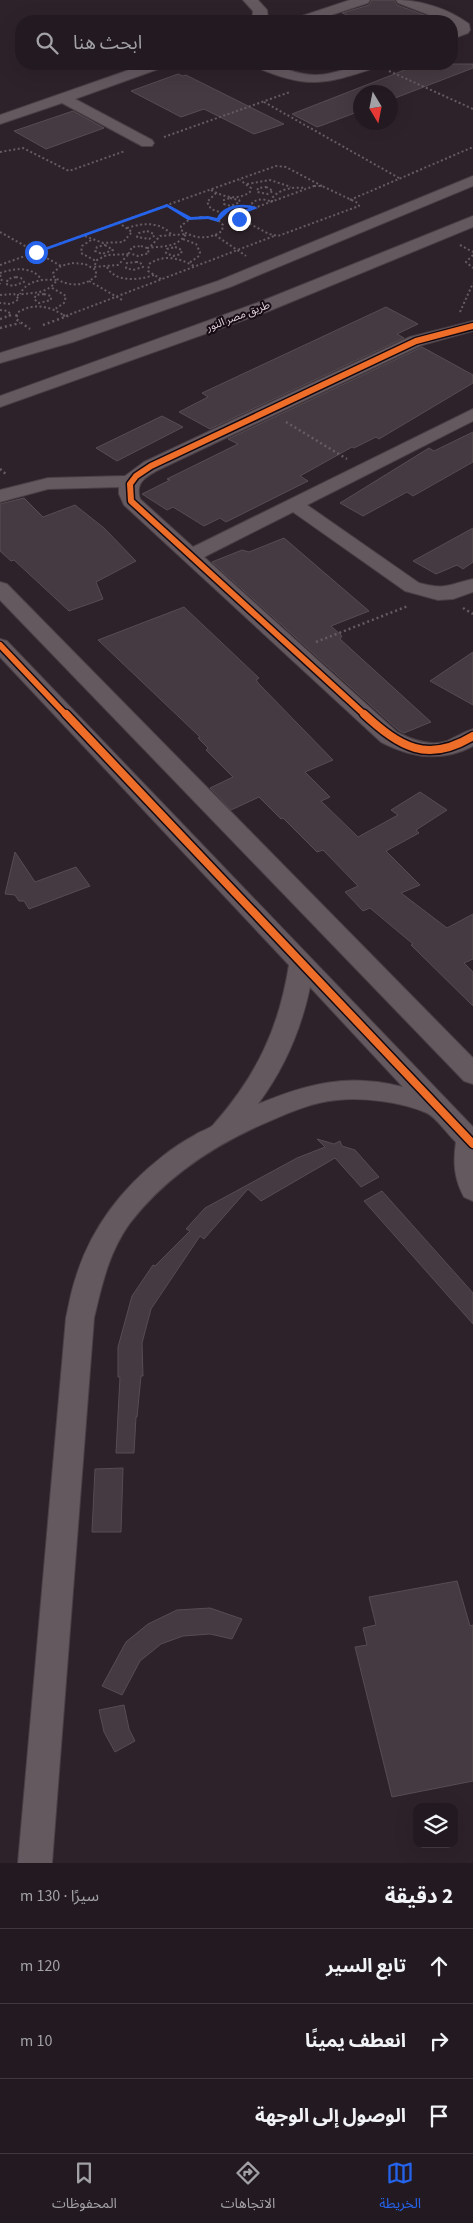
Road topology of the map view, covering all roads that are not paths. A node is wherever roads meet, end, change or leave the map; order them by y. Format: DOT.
graph roads {
  1 [pos="250,0"];
  2 [pos="363,0"];
  3 [pos="403,0"];
  4 [pos="261,15"];
  5 [pos="319,15"];
  6 [pos="441,15"];
  7 [pos="458,22"];
  8 [pos="458,32"];
  9 [pos="143,70"];
  10 [pos="275,70"];
  11 [pos="354,70"];
  12 [pos="63,98"];
  13 [pos="0,120"];
  14 [pos="147,143"];
  15 [pos="473,181"];
  16 [pos="473,221"];
  17 [pos="473,326"];
  18 [pos="0,358"];
  19 [pos="0,402"];
  20 [pos="473,414"];
  21 [pos="130,482"];
  22 [pos="0,496"];
  23 [pos="295,504"];
  24 [pos="191,556"];
  25 [pos="473,585"];
  26 [pos="0,588"];
  27 [pos="0,645"];
  28 [pos="473,736"];
  29 [pos="301,963"];
  30 [pos="473,1074"];
  31 [pos="437,1106"];
  32 [pos="223,1129"];
  33 [pos="471,1142"];
  34 [pos="473,1190"];
  35 [pos="36,1863"];
  1 -- 4 [label="street"];
  2 -- 5 [label="street"];
  3 -- 6 [label="street"];
  7 -- 8 [label="street"];
  9 -- 12 [label="street"];
  10 -- 11 [label="street"];
  12 -- 13 [label="street"];
  12 -- 14 [label="street"];
  15 -- 18 [label="street"];
  16 -- 19 [label="street, طريق مصر النور"];
  17 -- 21 [label="street"];
  20 -- 23 [label="street"];
  21 -- 22 [label="street"];
  21 -- 24 [label="street"];
  23 -- 24 [label="street"];
  23 -- 25 [label="street"];
  24 -- 28 [label="street"];
  26 -- 30 [label="street"];
  27 -- 29 [label="street"];
  29 -- 31 [label="street"];
  29 -- 32 [label="street"];
  31 -- 32 [label="street"];
  31 -- 33 [label="street"];
  32 -- 35 [label="street"];
  33 -- 34 [label="street"];
}
